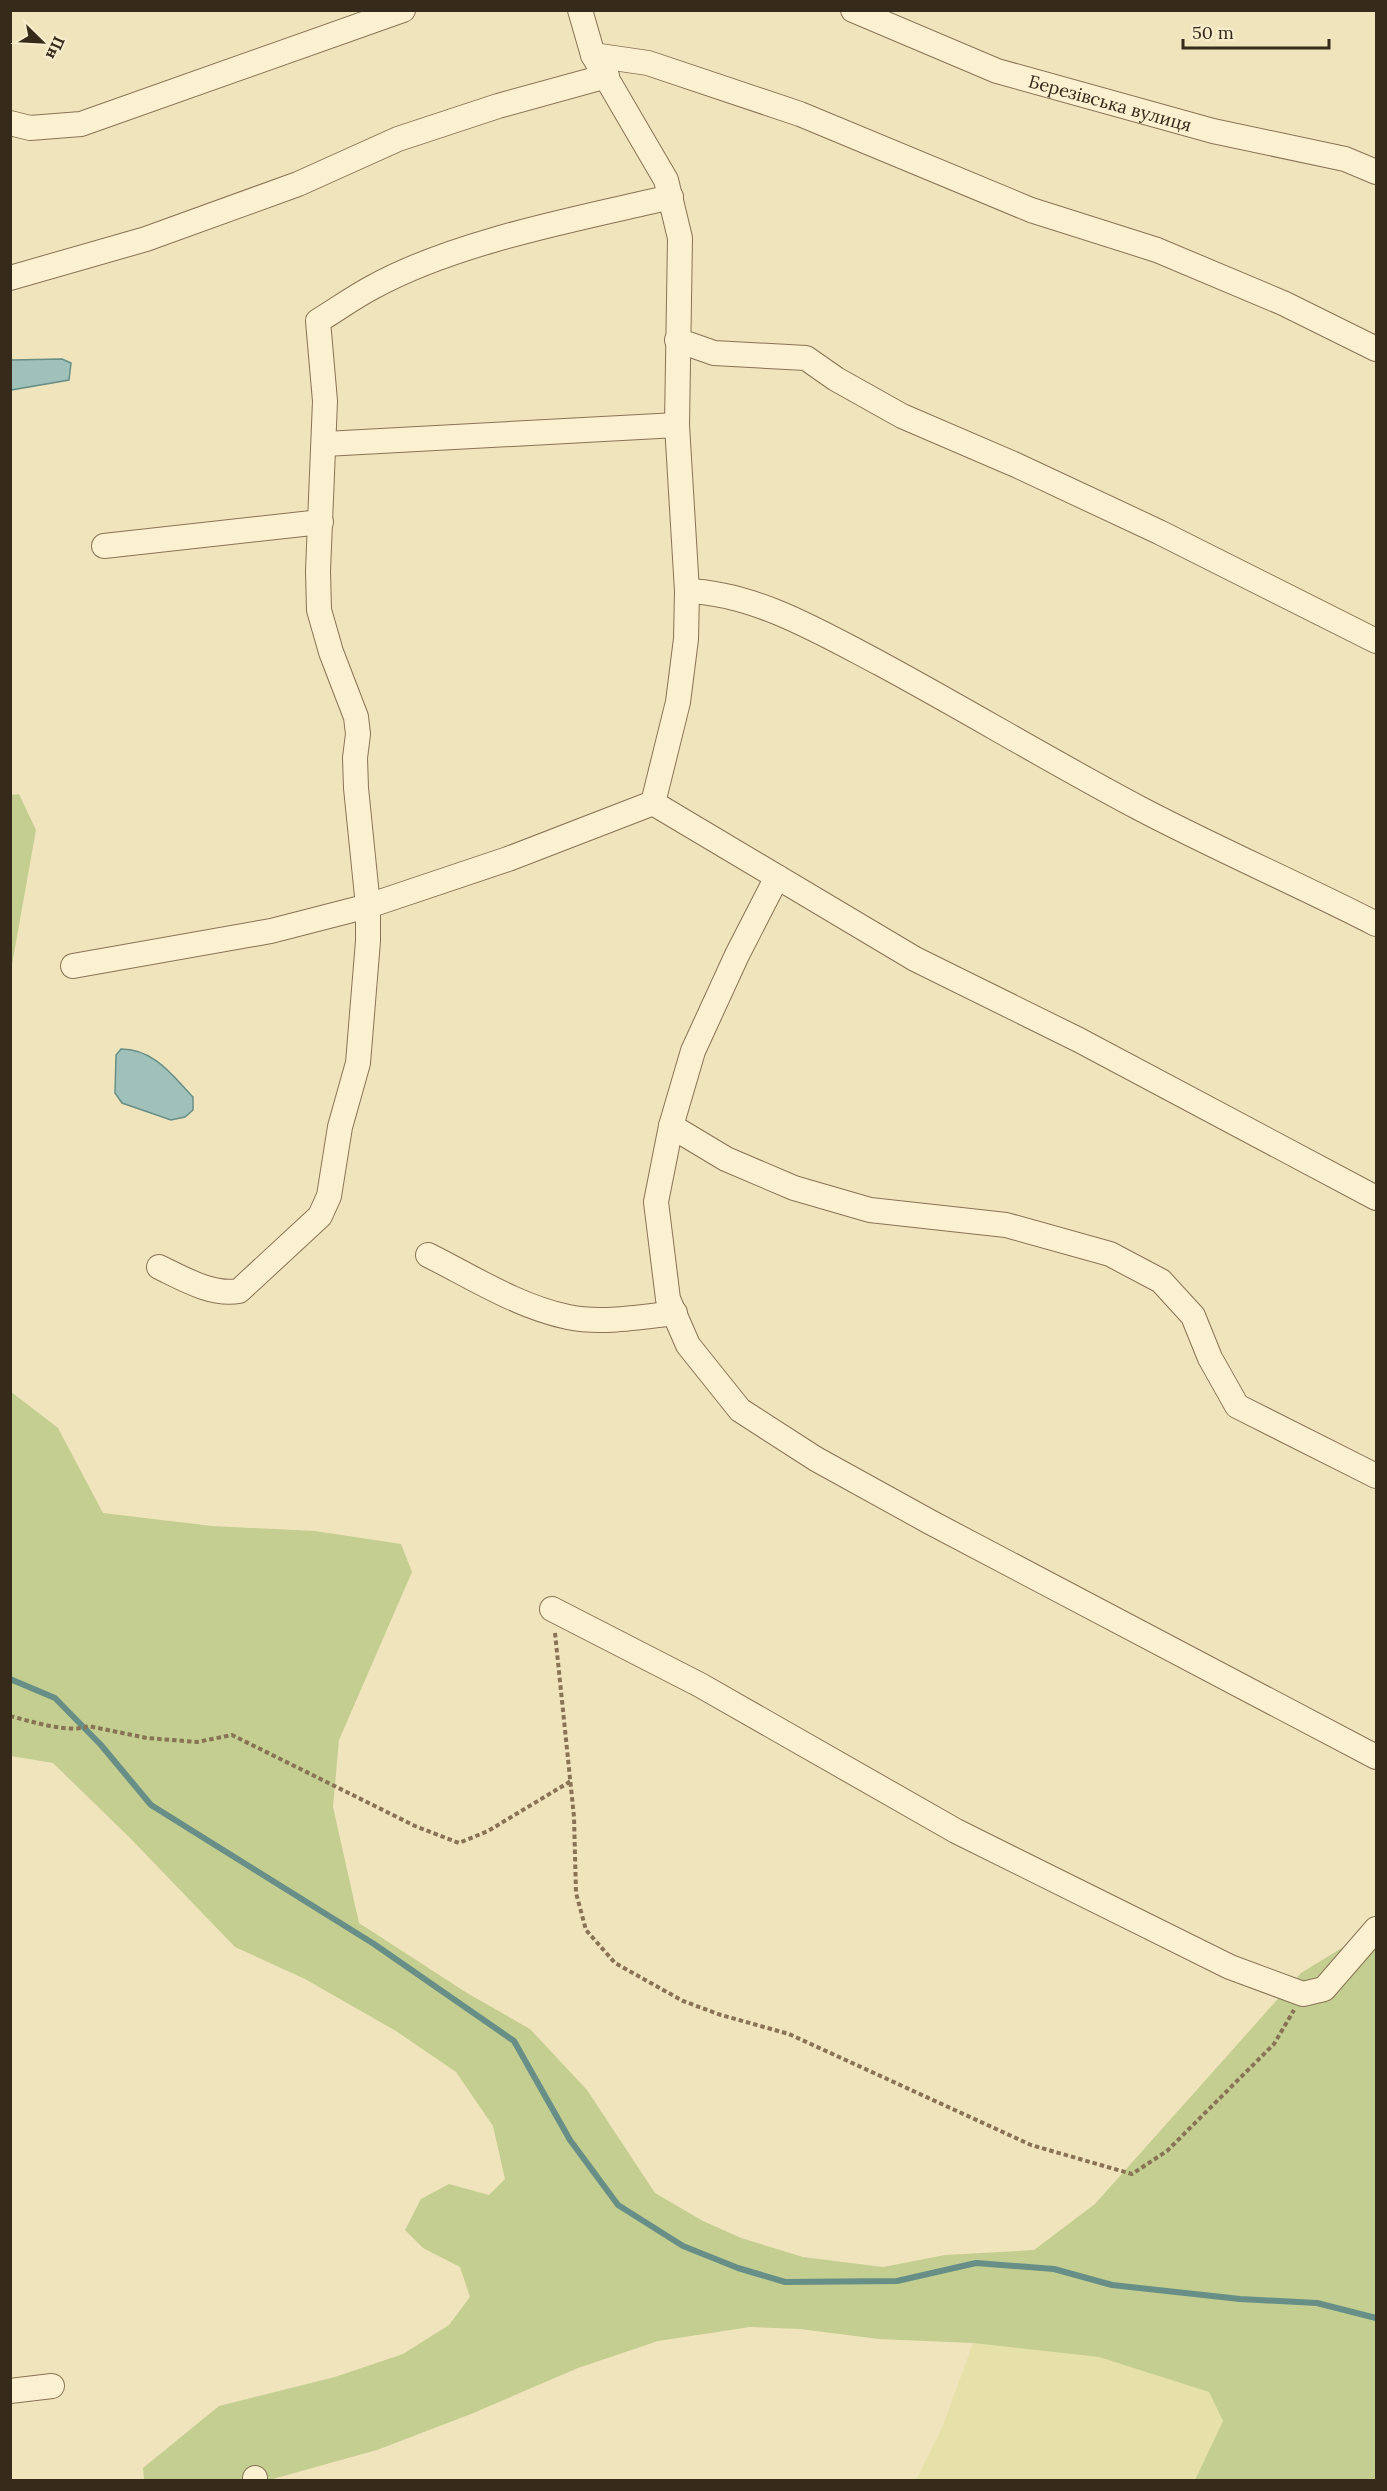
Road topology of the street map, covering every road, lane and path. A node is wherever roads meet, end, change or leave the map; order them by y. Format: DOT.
graph roads {
  1 [pos="404,10"];
  2 [pos="580,10"];
  3 [pos="853,10"];
  4 [pos="593,54"];
  5 [pos="607,76"];
  6 [pos="10,123"];
  7 [pos="1377,172"];
  8 [pos="671,197"];
  9 [pos="10,278"];
  10 [pos="677,340"];
  11 [pos="1377,349"];
  12 [pos="677,425"];
  13 [pos="325,444"];
  14 [pos="321,522"];
  15 [pos="104,546"];
  16 [pos="687,591"];
  17 [pos="1377,641"];
  18 [pos="653,803"];
  19 [pos="777,877"];
  20 [pos="368,906"];
  21 [pos="1377,924"];
  22 [pos="73,966"];
  23 [pos="672,1126"];
  24 [pos="1377,1198"];
  25 [pos="428,1256"];
  26 [pos="159,1267"];
  27 [pos="675,1313"];
  28 [pos="1377,1476"];
  29 [pos="552,1609"];
  30 [pos="10,1716"];
  31 [pos="1377,1757"];
  32 [pos="571,1781"];
  33 [pos="1377,1929"];
  34 [pos="1303,1994"];
  35 [pos="52,2386"];
  36 [pos="10,2391"];
  1 -- 6 [label="street"];
  2 -- 4 [label="street"];
  3 -- 7 [label="street, Березівська вулиця"];
  4 -- 5 [label="street"];
  4 -- 11 [label="street"];
  5 -- 8 [label="street"];
  5 -- 9 [label="street"];
  8 -- 10 [label="street"];
  8 -- 13 [label="street"];
  10 -- 12 [label="street"];
  10 -- 17 [label="street"];
  12 -- 13 [label="street"];
  12 -- 16 [label="street"];
  13 -- 14 [label="street"];
  14 -- 15 [label="street"];
  14 -- 20 [label="street"];
  16 -- 18 [label="street"];
  16 -- 21 [label="street"];
  18 -- 19 [label="street"];
  18 -- 20 [label="street"];
  19 -- 23 [label="street"];
  19 -- 24 [label="street"];
  20 -- 22 [label="street"];
  20 -- 26 [label="street"];
  23 -- 27 [label="street"];
  23 -- 28 [label="street"];
  25 -- 27 [label="street"];
  27 -- 31 [label="street"];
  29 -- 32 [label="path"];
  29 -- 34 [label="street"];
  30 -- 32 [label="path"];
  32 -- 34 [label="path"];
  33 -- 34 [label="street"];
  35 -- 36 [label="street"];
}
